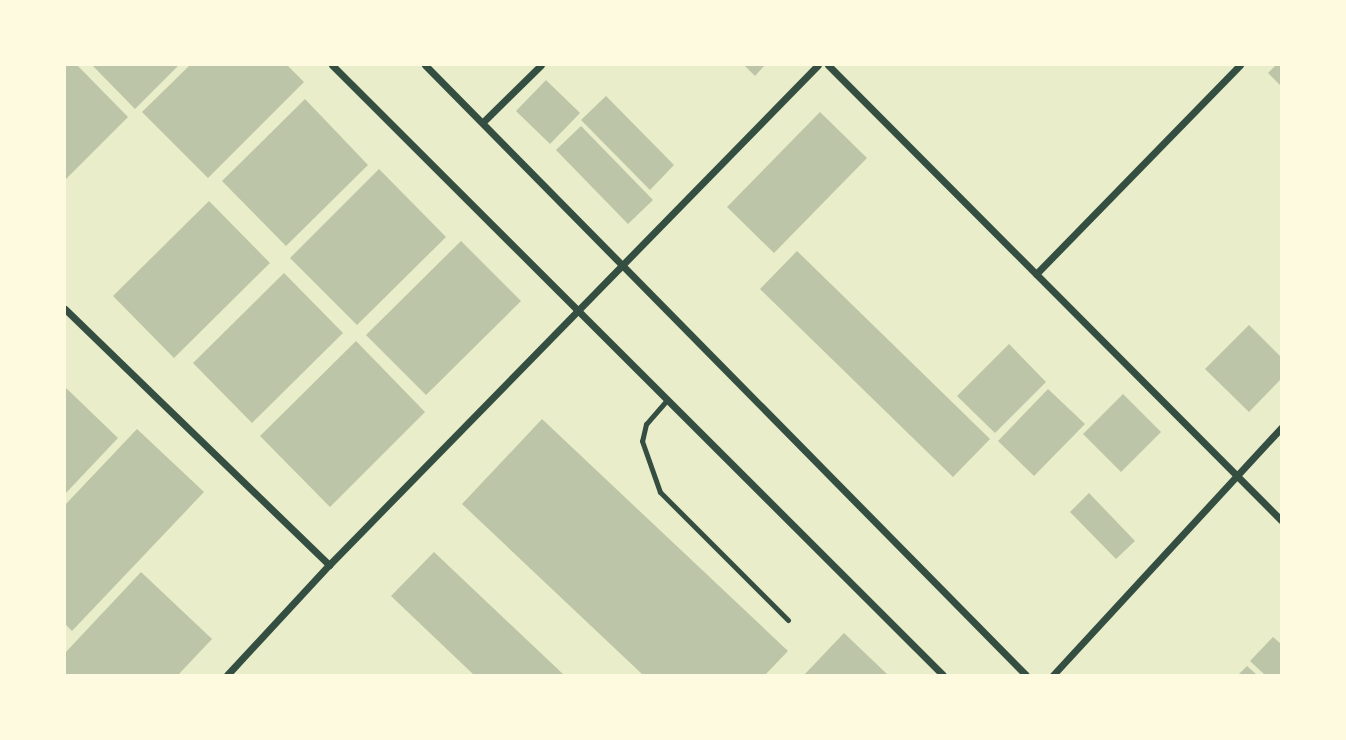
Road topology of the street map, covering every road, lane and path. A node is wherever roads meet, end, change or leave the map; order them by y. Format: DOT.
graph roads {
  1 [pos="332,65"];
  2 [pos="425,65"];
  3 [pos="541,65"];
  4 [pos="818,65"];
  5 [pos="828,65"];
  6 [pos="1240,65"];
  7 [pos="483,122"];
  8 [pos="623,267"];
  9 [pos="1037,274"];
  10 [pos="65,309"];
  11 [pos="579,313"];
  12 [pos="667,400"];
  13 [pos="1281,428"];
  14 [pos="1237,475"];
  15 [pos="1281,520"];
  16 [pos="329,565"];
  17 [pos="788,620"];
  18 [pos="227,675"];
  19 [pos="943,675"];
  20 [pos="1026,675"];
  21 [pos="1053,675"];
  1 -- 11 [label="street"];
  2 -- 7 [label="street"];
  3 -- 7 [label="street"];
  4 -- 8 [label="street"];
  5 -- 9 [label="street"];
  6 -- 9 [label="street"];
  7 -- 8 [label="street"];
  8 -- 11 [label="street"];
  8 -- 20 [label="street"];
  9 -- 14 [label="street"];
  10 -- 16 [label="street"];
  11 -- 12 [label="street"];
  11 -- 16 [label="street"];
  12 -- 17 [label="lane"];
  12 -- 19 [label="street"];
  13 -- 14 [label="street"];
  14 -- 15 [label="street"];
  14 -- 21 [label="street"];
  16 -- 18 [label="street"];
}
